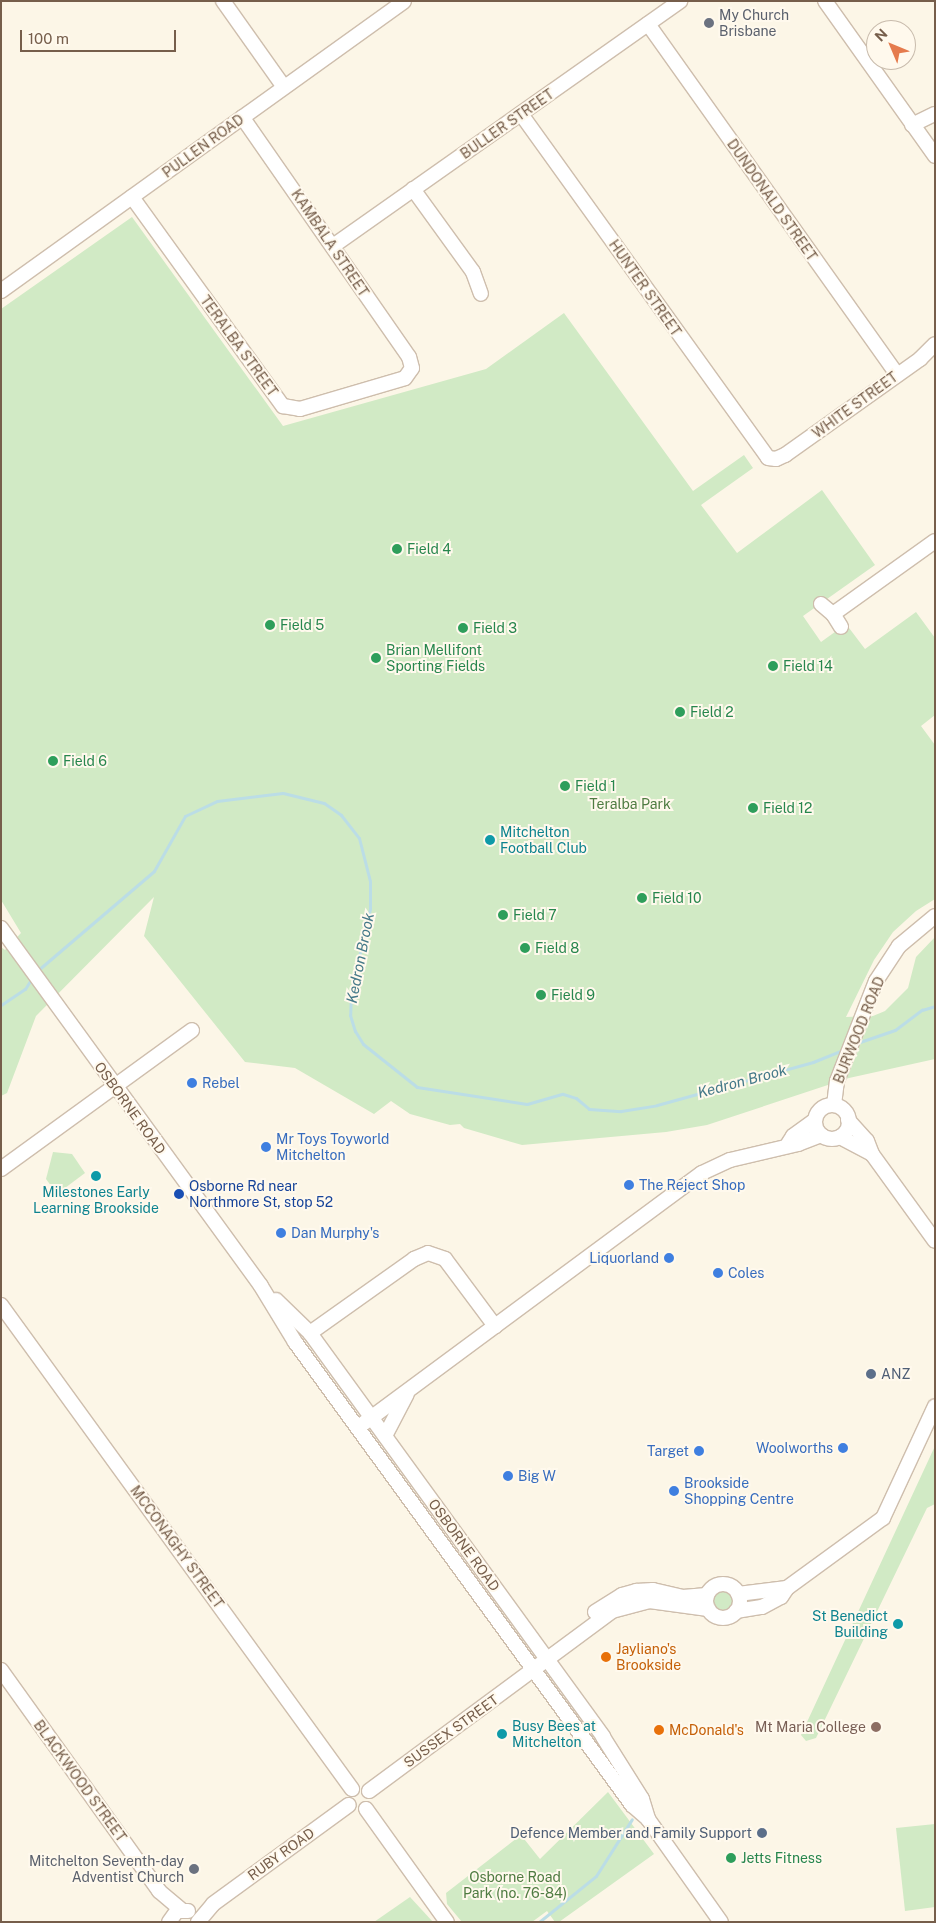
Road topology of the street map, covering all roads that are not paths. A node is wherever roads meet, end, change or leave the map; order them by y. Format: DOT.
graph roads {
  1 [pos="223,1"];
  2 [pos="404,1"];
  3 [pos="680,1"];
  4 [pos="825,1"];
  5 [pos="648,24"];
  6 [pos="284,87"];
  7 [pos="521,114"];
  8 [pos="935,114"];
  9 [pos="242,117"];
  10 [pos="912,124"];
  11 [pos="935,156"];
  12 [pos="413,190"];
  13 [pos="132,197"];
  14 [pos="333,246"];
  15 [pos="1,291"];
  16 [pos="481,294"];
  17 [pos="935,344"];
  18 [pos="411,370"];
  19 [pos="897,375"];
  20 [pos="772,459"];
  21 [pos="935,541"];
  22 [pos="821,604"];
  23 [pos="833,614"];
  24 [pos="842,628"];
  25 [pos="935,916"];
  26 [pos="4,932"];
  27 [pos="192,1030"];
  28 [pos="114,1086"];
  29 [pos="834,1105"];
  30 [pos="815,1120"];
  31 [pos="848,1120"];
  32 [pos="821,1135"];
  33 [pos="840,1137"];
  34 [pos="788,1144"];
  35 [pos="872,1154"];
  36 [pos="1,1169"];
  37 [pos="935,1241"];
  38 [pos="261,1286"];
  39 [pos="1,1305"];
  40 [pos="495,1326"];
  41 [pos="310,1333"];
  42 [pos="409,1391"];
  43 [pos="935,1406"];
  44 [pos="371,1418"];
  45 [pos="358,1428"];
  46 [pos="385,1436"];
  47 [pos="787,1588"];
  48 [pos="738,1594"];
  49 [pos="707,1595"];
  50 [pos="708,1610"];
  51 [pos="736,1611"];
  52 [pos="544,1656"];
  53 [pos="533,1669"];
  54 [pos="1,1670"];
  55 [pos="352,1789"];
  56 [pos="369,1791"];
  57 [pos="349,1805"];
  58 [pos="366,1809"];
  59 [pos="648,1819"];
  60 [pos="159,1891"];
  61 [pos="190,1916"];
  62 [pos="169,1921"];
  63 [pos="447,1922"];
  64 [pos="721,1922"];
  1 -- 6 [label="street"];
  2 -- 6 [label="street, PULLEN ROAD"];
  3 -- 5 [label="street, BULLER STREET"];
  4 -- 10 [label="street"];
  5 -- 7 [label="street, BULLER STREET"];
  5 -- 19 [label="street, DUNDONALD STREET"];
  6 -- 9 [label="street, PULLEN ROAD"];
  7 -- 12 [label="street, BULLER STREET"];
  7 -- 20 [label="street, HUNTER STREET"];
  8 -- 10 [label="street"];
  9 -- 13 [label="street, PULLEN ROAD"];
  9 -- 14 [label="street, KAMBALA STREET"];
  10 -- 11 [label="street"];
  12 -- 14 [label="street, BULLER STREET"];
  12 -- 16 [label="street"];
  13 -- 15 [label="street, PULLEN ROAD"];
  13 -- 18 [label="street, TERALBA STREET"];
  14 -- 18 [label="street, KAMBALA STREET"];
  17 -- 19 [label="street, WHITE STREET"];
  19 -- 20 [label="street, WHITE STREET"];
  21 -- 23 [label="street"];
  22 -- 23 [label="street"];
  23 -- 24 [label="street"];
  25 -- 29 [label="street, BURWOOD ROAD"];
  26 -- 28 [label="street, OSBORNE ROAD"];
  27 -- 28 [label="street"];
  28 -- 36 [label="street"];
  28 -- 38 [label="street, OSBORNE ROAD"];
  29 -- 30 [label="street"];
  29 -- 31 [label="street"];
  30 -- 32 [label="street"];
  30 -- 34 [label="street"];
  31 -- 33 [label="street"];
  31 -- 35 [label="street"];
  32 -- 33 [label="street"];
  32 -- 34 [label="street"];
  33 -- 35 [label="street"];
  34 -- 40 [label="street"];
  35 -- 37 [label="street"];
  38 -- 41 [label="street, OSBORNE ROAD"];
  38 -- 45 [label="street, OSBORNE ROAD"];
  39 -- 55 [label="street, MCCONAGHY STREET"];
  40 -- 41 [label="street"];
  40 -- 42 [label="street"];
  41 -- 44 [label="street, OSBORNE ROAD"];
  42 -- 44 [label="street"];
  42 -- 46 [label="street"];
  43 -- 47 [label="street"];
  44 -- 45 [label="street"];
  44 -- 46 [label="street, OSBORNE ROAD"];
  45 -- 53 [label="street, OSBORNE ROAD"];
  46 -- 52 [label="street, OSBORNE ROAD"];
  47 -- 48 [label="street"];
  47 -- 51 [label="street"];
  48 -- 49 [label="street"];
  48 -- 51 [label="street"];
  49 -- 50 [label="street"];
  49 -- 52 [label="street"];
  50 -- 51 [label="street"];
  50 -- 52 [label="street"];
  52 -- 53 [label="street"];
  52 -- 59 [label="street, OSBORNE ROAD"];
  53 -- 56 [label="street, SUSSEX STREET"];
  53 -- 59 [label="street, OSBORNE ROAD"];
  54 -- 60 [label="street, BLACKWOOD STREET"];
  55 -- 56 [label="street"];
  55 -- 57 [label="street"];
  56 -- 58 [label="street"];
  57 -- 58 [label="street"];
  57 -- 61 [label="street, RUBY ROAD"];
  58 -- 63 [label="street"];
  59 -- 64 [label="street, OSBORNE ROAD"];
  60 -- 61 [label="street, BLACKWOOD STREET"];
  60 -- 62 [label="street, BLACKWOOD STREET"];
  61 -- 62 [label="street, RUBY ROAD"];
}
